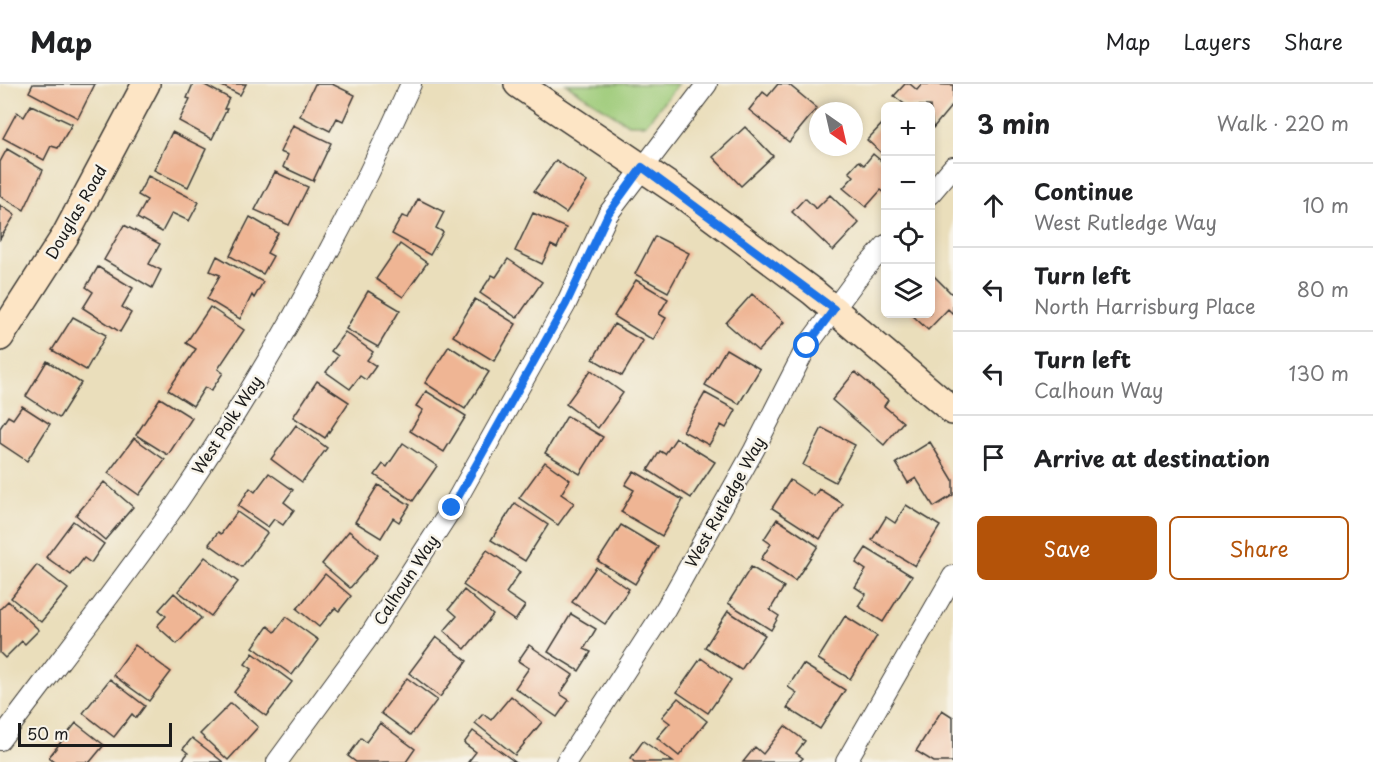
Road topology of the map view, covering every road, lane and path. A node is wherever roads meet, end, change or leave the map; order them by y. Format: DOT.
graph roads {
  1 [pos="146,84"];
  2 [pos="411,84"];
  3 [pos="518,84"];
  4 [pos="707,84"];
  5 [pos="642,167"];
  6 [pos="953,167"];
  7 [pos="935,188"];
  8 [pos="881,250"];
  9 [pos="834,309"];
  10 [pos="0,337"];
  11 [pos="953,411"];
  12 [pos="953,576"];
  13 [pos="0,740"];
  14 [pos="277,762"];
  15 [pos="566,762"];
  16 [pos="846,762"];
  1 -- 10 [label="street, Douglas Road"];
  2 -- 13 [label="street, West Polk Way"];
  3 -- 5 [label="street"];
  4 -- 5 [label="street, Calhoun Way"];
  5 -- 9 [label="street"];
  5 -- 14 [label="street, Calhoun Way"];
  6 -- 7 [label="street"];
  8 -- 9 [label="street, West Rutledge Way"];
  9 -- 11 [label="street"];
  9 -- 15 [label="street, West Rutledge Way"];
  12 -- 16 [label="street"];
}
